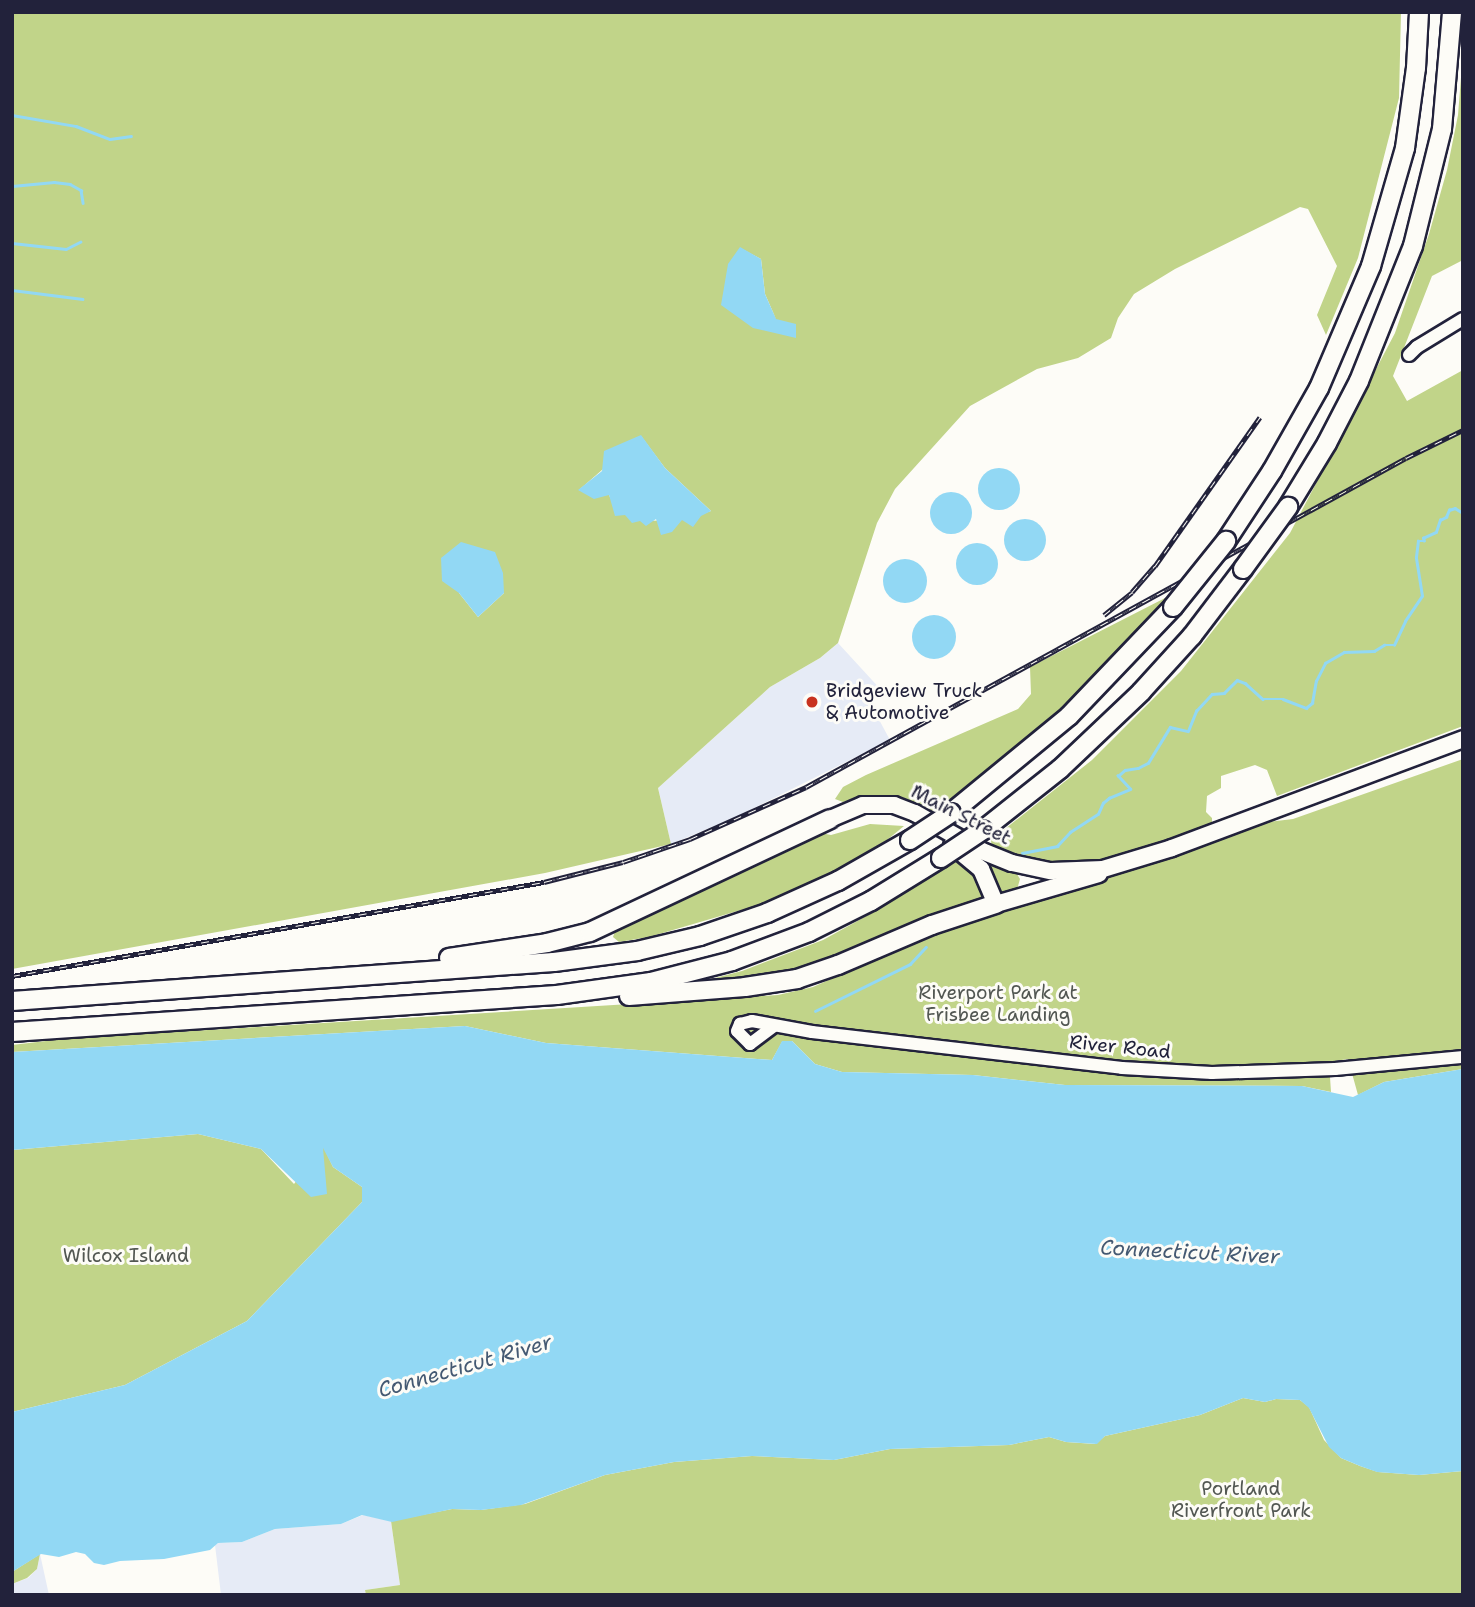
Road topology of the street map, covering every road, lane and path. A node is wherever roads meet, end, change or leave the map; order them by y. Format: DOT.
graph roads {
  1 [pos="1419,12"];
  2 [pos="1452,12"];
  3 [pos="1463,319"];
  4 [pos="1409,355"];
  5 [pos="1463,738"];
  6 [pos="830,820"];
  7 [pos="1028,867"];
  8 [pos="1103,869"];
  9 [pos="1026,896"];
  10 [pos="996,904"];
  11 [pos="284,981"];
  12 [pos="545,995"];
  13 [pos="12,1001"];
  14 [pos="774,1026"];
  15 [pos="12,1032"];
  16 [pos="1463,1057"];
  1 -- 11 [label="highway, bridge"];
  2 -- 12 [label="highway, bridge"];
  3 -- 4 [label="street"];
  5 -- 8 [label="main road, Main Street"];
  6 -- 7 [label="main road, Main Street"];
  6 -- 10 [label="main road, Main Street"];
  6 -- 11 [label="highway"];
  7 -- 8 [label="main road, Main Street"];
  7 -- 9 [label="main road"];
  8 -- 9 [label="main road, Main Street"];
  9 -- 10 [label="main road, Main Street"];
  10 -- 12 [label="highway"];
  11 -- 13 [label="highway"];
  12 -- 15 [label="highway"];
  14 -- 16 [label="street, River Road"];
}
